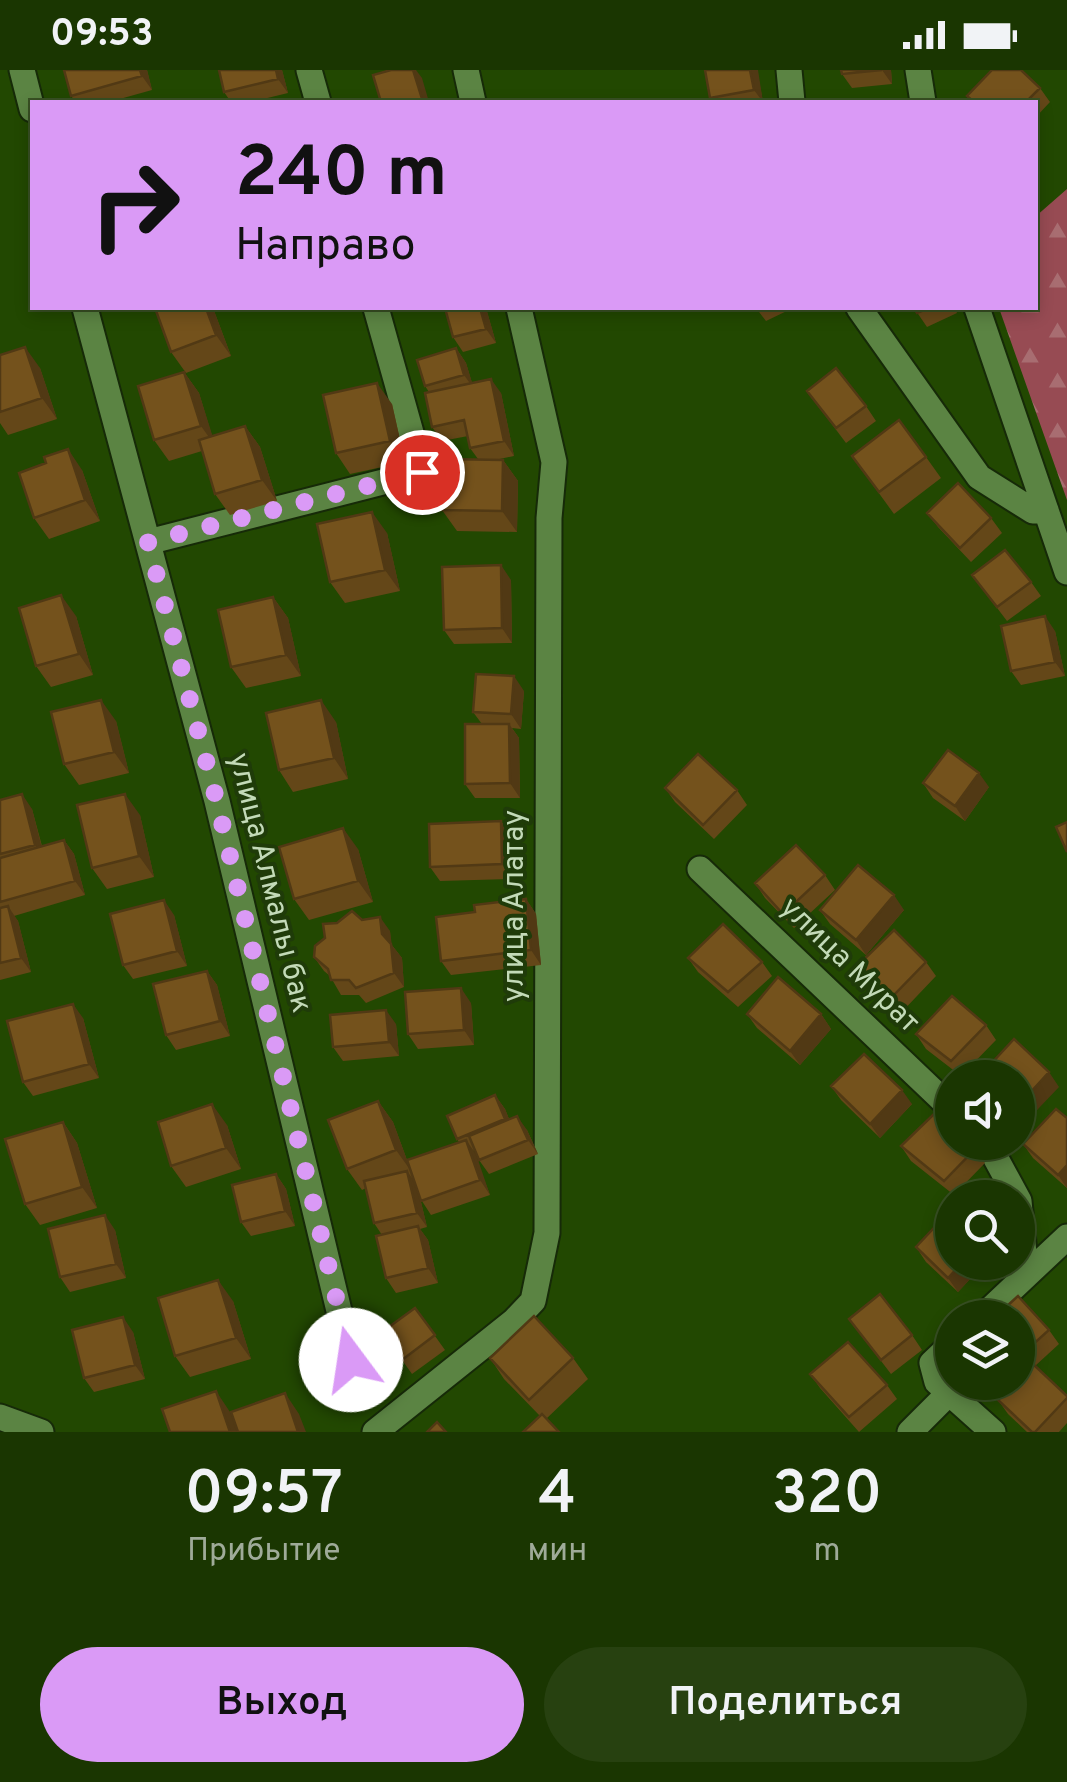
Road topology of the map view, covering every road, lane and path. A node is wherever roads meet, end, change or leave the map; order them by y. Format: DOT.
graph roads {
  1 [pos="22,70"];
  2 [pos="309,70"];
  3 [pos="466,70"];
  4 [pos="790,70"];
  5 [pos="918,70"];
  6 [pos="317,100"];
  7 [pos="473,100"];
  8 [pos="792,100"];
  9 [pos="923,100"];
  10 [pos="30,101"];
  11 [pos="86,310"];
  12 [pos="377,310"];
  13 [pos="519,310"];
  14 [pos="860,310"];
  15 [pos="978,310"];
  16 [pos="1046,510"];
  17 [pos="148,542"];
  18 [pos="1067,572"];
  19 [pos="700,869"];
  20 [pos="935,1094"];
  21 [pos="1067,1237"];
  22 [pos="1035,1267"];
  23 [pos="1021,1280"];
  24 [pos="1000,1300"];
  25 [pos="351,1360"];
  26 [pos="942,1400"];
  27 [pos="957,1400"];
  28 [pos="0,1417"];
  29 [pos="41,1432"];
  30 [pos="375,1432"];
  31 [pos="910,1432"];
  32 [pos="993,1432"];
  1 -- 10 [label="street"];
  2 -- 6 [label="street"];
  3 -- 7 [label="street"];
  4 -- 8 [label="street"];
  5 -- 9 [label="street"];
  11 -- 17 [label="street, улица Алмалы бак"];
  12 -- 17 [label="street"];
  13 -- 30 [label="street, улица Алатау"];
  14 -- 16 [label="street"];
  15 -- 16 [label="street"];
  16 -- 18 [label="street"];
  17 -- 25 [label="street, улица Алмалы бак"];
  19 -- 20 [label="street, улица Мурат"];
  21 -- 22 [label="street"];
  23 -- 24 [label="street"];
  26 -- 31 [label="street"];
  27 -- 32 [label="street"];
  28 -- 29 [label="street"];
}
